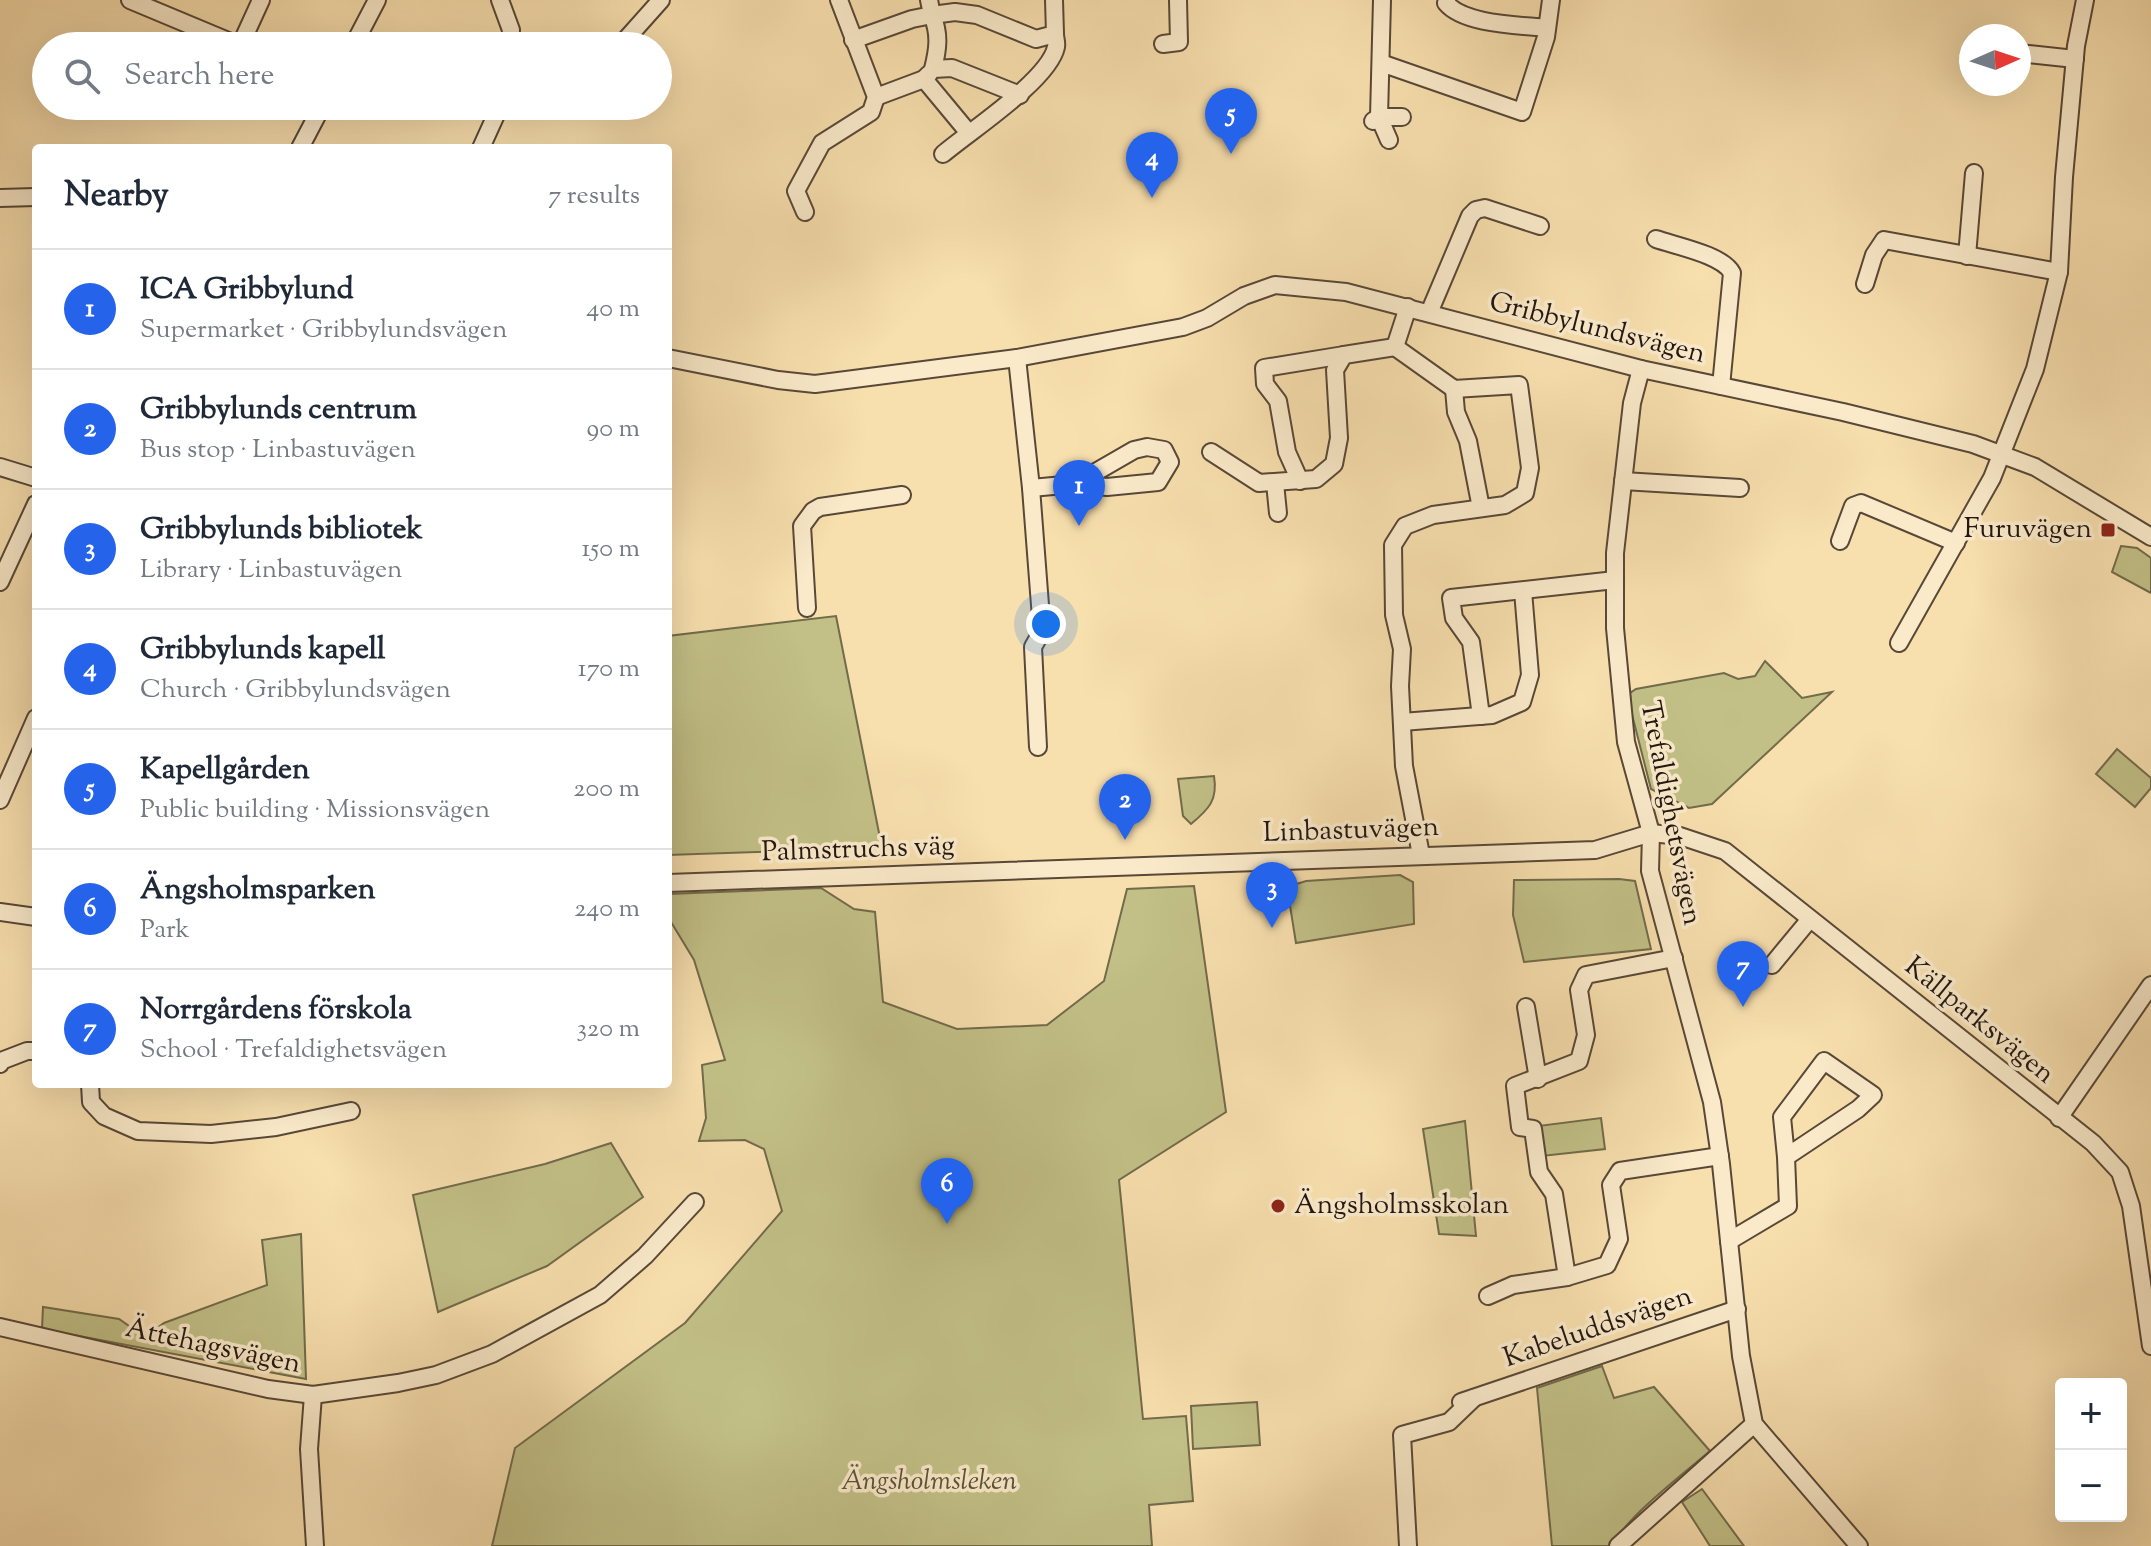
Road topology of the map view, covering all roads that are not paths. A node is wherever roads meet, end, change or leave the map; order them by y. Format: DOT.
graph roads {
  1 [pos="130,0"];
  2 [pos="261,0"];
  3 [pos="377,0"];
  4 [pos="500,0"];
  5 [pos="661,0"];
  6 [pos="839,0"];
  7 [pos="1054,0"];
  8 [pos="1178,0"];
  9 [pos="1382,0"];
  10 [pos="1447,0"];
  11 [pos="1551,0"];
  12 [pos="2085,0"];
  13 [pos="930,8"];
  14 [pos="1547,28"];
  15 [pos="207,32"];
  16 [pos="246,32"];
  17 [pos="360,32"];
  18 [pos="511,32"];
  19 [pos="632,32"];
  20 [pos="1055,34"];
  21 [pos="853,40"];
  22 [pos="1163,44"];
  23 [pos="2031,54"];
  24 [pos="2075,59"];
  25 [pos="1381,63"];
  26 [pos="928,74"];
  27 [pos="1020,95"];
  28 [pos="876,97"];
  29 [pos="1402,117"];
  30 [pos="315,120"];
  31 [pos="494,120"];
  32 [pos="1375,120"];
  33 [pos="968,132"];
  34 [pos="1389,140"];
  35 [pos="302,144"];
  36 [pos="483,144"];
  37 [pos="943,154"];
  38 [pos="1974,173"];
  39 [pos="32,197"];
  40 [pos="0,198"];
  41 [pos="805,212"];
  42 [pos="1540,226"];
  43 [pos="1656,239"];
  44 [pos="1967,256"];
  45 [pos="2059,272"];
  46 [pos="1865,284"];
  47 [pos="1408,307"];
  48 [pos="1429,313"];
  49 [pos="1395,347"];
  50 [pos="1344,355"];
  51 [pos="1017,358"];
  52 [pos="672,359"];
  53 [pos="1641,369"];
  54 [pos="1721,386"];
  55 [pos="1454,389"];
  56 [pos="1211,452"];
  57 [pos="2002,455"];
  58 [pos="0,467"];
  59 [pos="32,477"];
  60 [pos="1300,481"];
  61 [pos="1623,481"];
  62 [pos="1275,483"];
  63 [pos="1075,484"];
  64 [pos="1031,488"];
  65 [pos="1740,488"];
  66 [pos="902,495"];
  67 [pos="1481,508"];
  68 [pos="32,512"];
  69 [pos="1278,513"];
  70 [pos="2151,537"];
  71 [pos="1840,541"];
  72 [pos="1956,543"];
  73 [pos="2,574"];
  74 [pos="1615,580"];
  75 [pos="1523,591"];
  76 [pos="807,608"];
  77 [pos="1899,643"];
  78 [pos="1481,716"];
  79 [pos="1402,722"];
  80 [pos="32,727"];
  81 [pos="1038,747"];
  82 [pos="0,800"];
  83 [pos="1651,833"];
  84 [pos="1421,855"];
  85 [pos="1051,870"];
  86 [pos="672,883"];
  87 [pos="0,912"];
  88 [pos="32,916"];
  89 [pos="1810,919"];
  90 [pos="1674,958"];
  91 [pos="1772,965"];
  92 [pos="2151,985"];
  93 [pos="1526,1007"];
  94 [pos="32,1051"];
  95 [pos="0,1064"];
  96 [pos="1538,1079"];
  97 [pos="90,1088"];
  98 [pos="351,1111"];
  99 [pos="2059,1118"];
  100 [pos="1720,1156"];
  101 [pos="1786,1157"];
  102 [pos="695,1202"];
  103 [pos="1729,1241"];
  104 [pos="1567,1277"];
  105 [pos="1488,1296"];
  106 [pos="1737,1309"];
  107 [pos="0,1327"];
  108 [pos="2151,1346"];
  109 [pos="313,1395"];
  110 [pos="1754,1424"];
  111 [pos="315,1546"];
  112 [pos="1408,1546"];
  113 [pos="1618,1546"];
  114 [pos="1859,1546"];
  1 -- 15 [label="street"];
  2 -- 16 [label="street"];
  3 -- 17 [label="street"];
  4 -- 18 [label="street"];
  5 -- 19 [label="street"];
  6 -- 21 [label="street"];
  7 -- 20 [label="street"];
  8 -- 22 [label="street"];
  9 -- 25 [label="street"];
  10 -- 14 [label="street"];
  11 -- 14 [label="street"];
  12 -- 24 [label="street"];
  13 -- 20 [label="street"];
  13 -- 21 [label="street"];
  13 -- 26 [label="street"];
  14 -- 25 [label="street"];
  20 -- 27 [label="street"];
  21 -- 28 [label="street"];
  23 -- 24 [label="street"];
  24 -- 45 [label="street"];
  25 -- 32 [label="street"];
  26 -- 27 [label="street"];
  26 -- 28 [label="street"];
  26 -- 33 [label="street"];
  27 -- 33 [label="street"];
  28 -- 41 [label="street"];
  29 -- 32 [label="street"];
  30 -- 35 [label="street"];
  31 -- 36 [label="street"];
  32 -- 34 [label="street"];
  33 -- 37 [label="street"];
  38 -- 44 [label="street"];
  39 -- 40 [label="street"];
  42 -- 48 [label="street"];
  43 -- 54 [label="street"];
  44 -- 45 [label="street"];
  44 -- 46 [label="street"];
  45 -- 57 [label="street"];
  47 -- 48 [label="street, Gribbylundsvägen"];
  47 -- 49 [label="street"];
  47 -- 51 [label="street, Gribbylundsvägen"];
  48 -- 53 [label="street, Gribbylundsvägen"];
  49 -- 50 [label="street"];
  49 -- 55 [label="street"];
  50 -- 60 [label="street"];
  50 -- 60 [label="street"];
  51 -- 52 [label="street, Gribbylundsvägen"];
  51 -- 64 [label="street"];
  53 -- 54 [label="street, Gribbylundsvägen"];
  53 -- 61 [label="street, Trefaldighetsvägen"];
  54 -- 57 [label="street, Gribbylundsvägen"];
  55 -- 67 [label="street"];
  55 -- 67 [label="street"];
  56 -- 62 [label="street"];
  57 -- 70 [label="street, Gribbylundsvägen"];
  57 -- 72 [label="street"];
  58 -- 59 [label="street"];
  60 -- 62 [label="street"];
  61 -- 65 [label="street"];
  61 -- 74 [label="street, Trefaldighetsvägen"];
  62 -- 69 [label="street"];
  63 -- 63 [label="street"];
  63 -- 64 [label="street"];
  64 -- 81 [label="street"];
  66 -- 76 [label="street"];
  67 -- 79 [label="street"];
  68 -- 73 [label="street"];
  71 -- 72 [label="street"];
  72 -- 77 [label="street"];
  74 -- 75 [label="street"];
  74 -- 83 [label="street, Trefaldighetsvägen"];
  75 -- 78 [label="street"];
  75 -- 78 [label="street"];
  78 -- 79 [label="street"];
  79 -- 84 [label="street"];
  80 -- 82 [label="street"];
  83 -- 84 [label="street, Linbastuvägen"];
  83 -- 89 [label="street, Källparksvägen"];
  83 -- 90 [label="street, Trefaldighetsvägen"];
  84 -- 85 [label="street, Linbastuvägen"];
  85 -- 86 [label="street, Palmstruchs väg"];
  87 -- 88 [label="street"];
  89 -- 91 [label="street"];
  89 -- 99 [label="street, Källparksvägen"];
  90 -- 96 [label="street"];
  90 -- 100 [label="street, Trefaldighetsvägen"];
  92 -- 99 [label="street"];
  93 -- 96 [label="street"];
  94 -- 95 [label="street"];
  96 -- 104 [label="street"];
  97 -- 98 [label="street"];
  99 -- 108 [label="street, Källparksvägen"];
  100 -- 103 [label="street, Trefaldighetsvägen"];
  100 -- 104 [label="street"];
  101 -- 101 [label="street"];
  101 -- 103 [label="street"];
  102 -- 109 [label="street, Ättehagsvägen"];
  103 -- 106 [label="street, Trefaldighetsvägen"];
  104 -- 105 [label="street"];
  106 -- 110 [label="street, Trefaldighetsvägen"];
  106 -- 112 [label="street, Kabeluddsvägen"];
  107 -- 109 [label="street, Ättehagsvägen"];
  109 -- 111 [label="street"];
  110 -- 113 [label="street"];
  110 -- 114 [label="street, Trefaldighetsvägen"];
}
